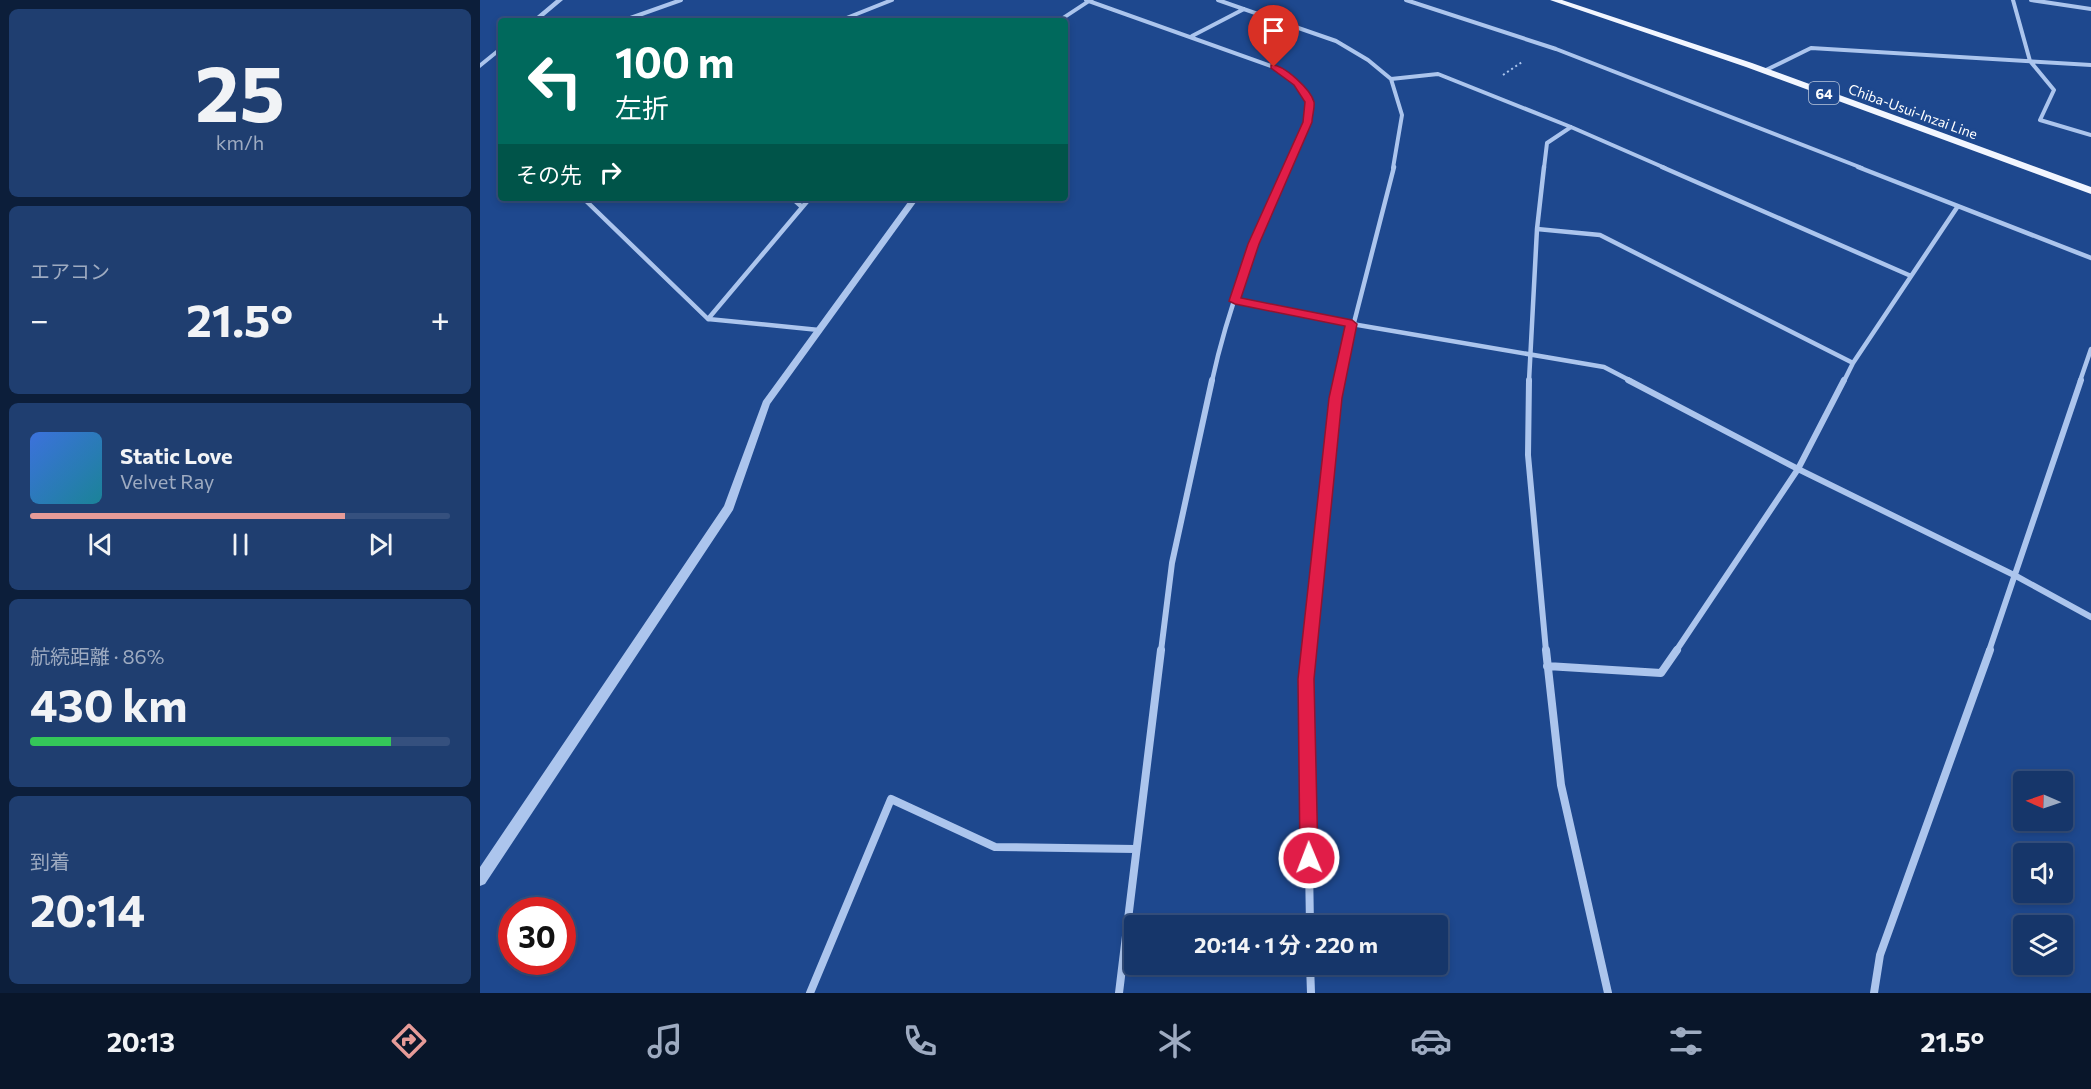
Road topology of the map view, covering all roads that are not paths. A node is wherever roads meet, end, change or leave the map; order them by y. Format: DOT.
graph roads {
  1 [pos="560,0"];
  2 [pos="681,0"];
  3 [pos="892,0"];
  4 [pos="1089,0"];
  5 [pos="1218,0"];
  6 [pos="1406,0"];
  7 [pos="1554,0"];
  8 [pos="2013,0"];
  9 [pos="2031,0"];
  10 [pos="672,1"];
  11 [pos="1244,9"];
  12 [pos="2091,9"];
  13 [pos="538,18"];
  14 [pos="630,18"];
  15 [pos="847,18"];
  16 [pos="1062,18"];
  17 [pos="1192,36"];
  18 [pos="498,51"];
  19 [pos="2030,61"];
  20 [pos="2091,65"];
  21 [pos="480,66"];
  22 [pos="1764,71"];
  23 [pos="1391,79"];
  24 [pos="1571,127"];
  25 [pos="2091,135"];
  26 [pos="2091,191"];
  27 [pos="586,201"];
  28 [pos="795,201"];
  29 [pos="807,201"];
  30 [pos="913,201"];
  31 [pos="1958,206"];
  32 [pos="802,207"];
  33 [pos="1537,229"];
  34 [pos="2091,258"];
  35 [pos="1911,276"];
  36 [pos="1235,301"];
  37 [pos="708,319"];
  38 [pos="1352,324"];
  39 [pos="819,330"];
  40 [pos="2091,349"];
  41 [pos="1529,353"];
  42 [pos="1853,363"];
  43 [pos="1798,469"];
  44 [pos="2016,576"];
  45 [pos="2091,617"];
  46 [pos="1547,666"];
  47 [pos="1135,849"];
  48 [pos="480,879"];
  49 [pos="1310,915"];
  50 [pos="1310,975"];
  51 [pos="810,993"];
  52 [pos="1119,993"];
  53 [pos="1311,993"];
  54 [pos="1608,993"];
  55 [pos="1874,993"];
  1 -- 13 [label="street"];
  2 -- 10 [label="street"];
  3 -- 15 [label="street"];
  4 -- 16 [label="street"];
  4 -- 17 [label="street"];
  5 -- 11 [label="street"];
  6 -- 31 [label="street"];
  7 -- 22 [label="main road, Chiba-Usui-Inzai Line / 64"];
  8 -- 19 [label="street"];
  9 -- 12 [label="street"];
  10 -- 14 [label="street"];
  11 -- 17 [label="street"];
  11 -- 23 [label="street"];
  17 -- 36 [label="street"];
  18 -- 21 [label="street"];
  19 -- 20 [label="street"];
  19 -- 22 [label="street"];
  19 -- 25 [label="street"];
  22 -- 26 [label="main road, Chiba-Usui-Inzai Line / 64"];
  23 -- 24 [label="street"];
  23 -- 38 [label="street"];
  24 -- 33 [label="street"];
  24 -- 35 [label="street"];
  27 -- 37 [label="street"];
  28 -- 32 [label="street"];
  29 -- 32 [label="street"];
  30 -- 39 [label="street"];
  31 -- 34 [label="street"];
  31 -- 35 [label="street"];
  32 -- 37 [label="street"];
  33 -- 41 [label="street"];
  33 -- 42 [label="street"];
  35 -- 42 [label="street"];
  36 -- 38 [label="street"];
  36 -- 47 [label="street"];
  37 -- 39 [label="street"];
  38 -- 41 [label="street"];
  38 -- 49 [label="street"];
  39 -- 48 [label="street"];
  40 -- 44 [label="street"];
  41 -- 43 [label="street"];
  41 -- 46 [label="street"];
  42 -- 43 [label="street"];
  43 -- 44 [label="street"];
  43 -- 46 [label="street"];
  44 -- 45 [label="street"];
  44 -- 55 [label="street"];
  46 -- 54 [label="street"];
  47 -- 51 [label="street"];
  47 -- 52 [label="street"];
  50 -- 53 [label="street"];
}
